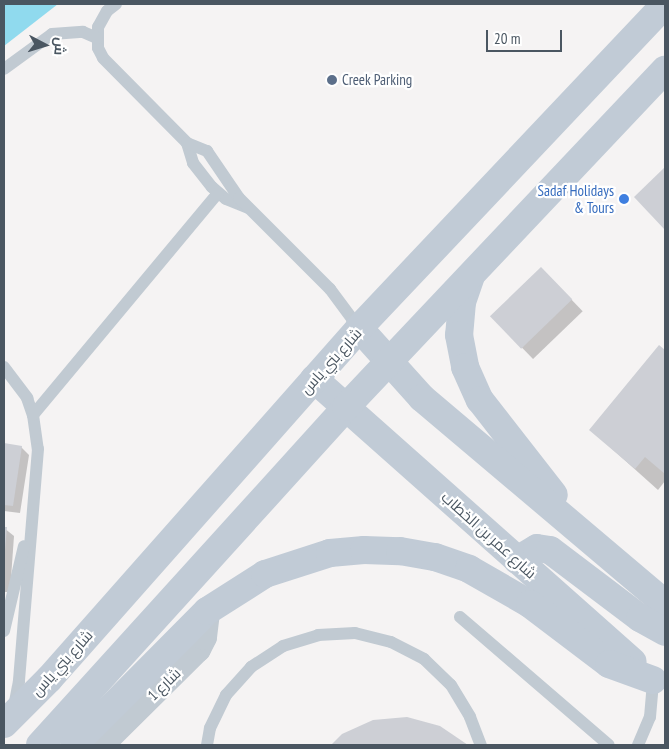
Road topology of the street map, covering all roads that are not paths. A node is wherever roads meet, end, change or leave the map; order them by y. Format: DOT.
graph roads {
  1 [pos="116,4"];
  2 [pos="665,4"];
  3 [pos="97,38"];
  4 [pos="4,68"];
  5 [pos="665,70"];
  6 [pos="187,143"];
  7 [pos="218,193"];
  8 [pos="248,208"];
  9 [pos="473,271"];
  10 [pos="360,328"];
  11 [pos="388,363"];
  12 [pos="4,367"];
  13 [pos="314,379"];
  14 [pos="346,407"];
  15 [pos="33,415"];
  16 [pos="33,507"];
  17 [pos="592,543"];
  18 [pos="517,560"];
  19 [pos="665,603"];
  20 [pos="207,611"];
  21 [pos="460,617"];
  22 [pos="4,632"];
  23 [pos="665,632"];
  24 [pos="659,685"];
  25 [pos="7,721"];
  26 [pos="40,745"];
  27 [pos="74,745"];
  28 [pos="101,745"];
  29 [pos="206,745"];
  30 [pos="481,745"];
  31 [pos="609,745"];
  32 [pos="638,745"];
  1 -- 3 [label="lane"];
  2 -- 10 [label="main road, شارع بني ياس"];
  3 -- 4 [label="lane"];
  3 -- 6 [label="lane"];
  5 -- 9 [label="main road"];
  6 -- 7 [label="lane"];
  6 -- 8 [label="lane"];
  7 -- 8 [label="lane"];
  7 -- 15 [label="lane"];
  8 -- 10 [label="lane"];
  9 -- 11 [label="main road"];
  9 -- 17 [label="main road"];
  10 -- 11 [label="main road"];
  10 -- 13 [label="main road, شارع بني ياس"];
  11 -- 14 [label="main road"];
  11 -- 17 [label="main road"];
  12 -- 15 [label="lane"];
  13 -- 14 [label="main road, شارع عمر بن الخطاب"];
  13 -- 25 [label="main road, شارع بني ياس"];
  14 -- 18 [label="main road, شارع عمر بن الخطاب"];
  14 -- 26 [label="main road"];
  15 -- 16 [label="lane"];
  16 -- 22 [label="lane"];
  16 -- 25 [label="lane"];
  17 -- 19 [label="main road"];
  18 -- 23 [label="main road"];
  18 -- 24 [label="main road, شارع عمر بن الخطاب"];
  20 -- 24 [label="main road"];
  20 -- 27 [label="main road"];
  20 -- 28 [label="street, شارع 1"];
  21 -- 31 [label="lane"];
  24 -- 32 [label="lane"];
  29 -- 30 [label="lane"];
}
